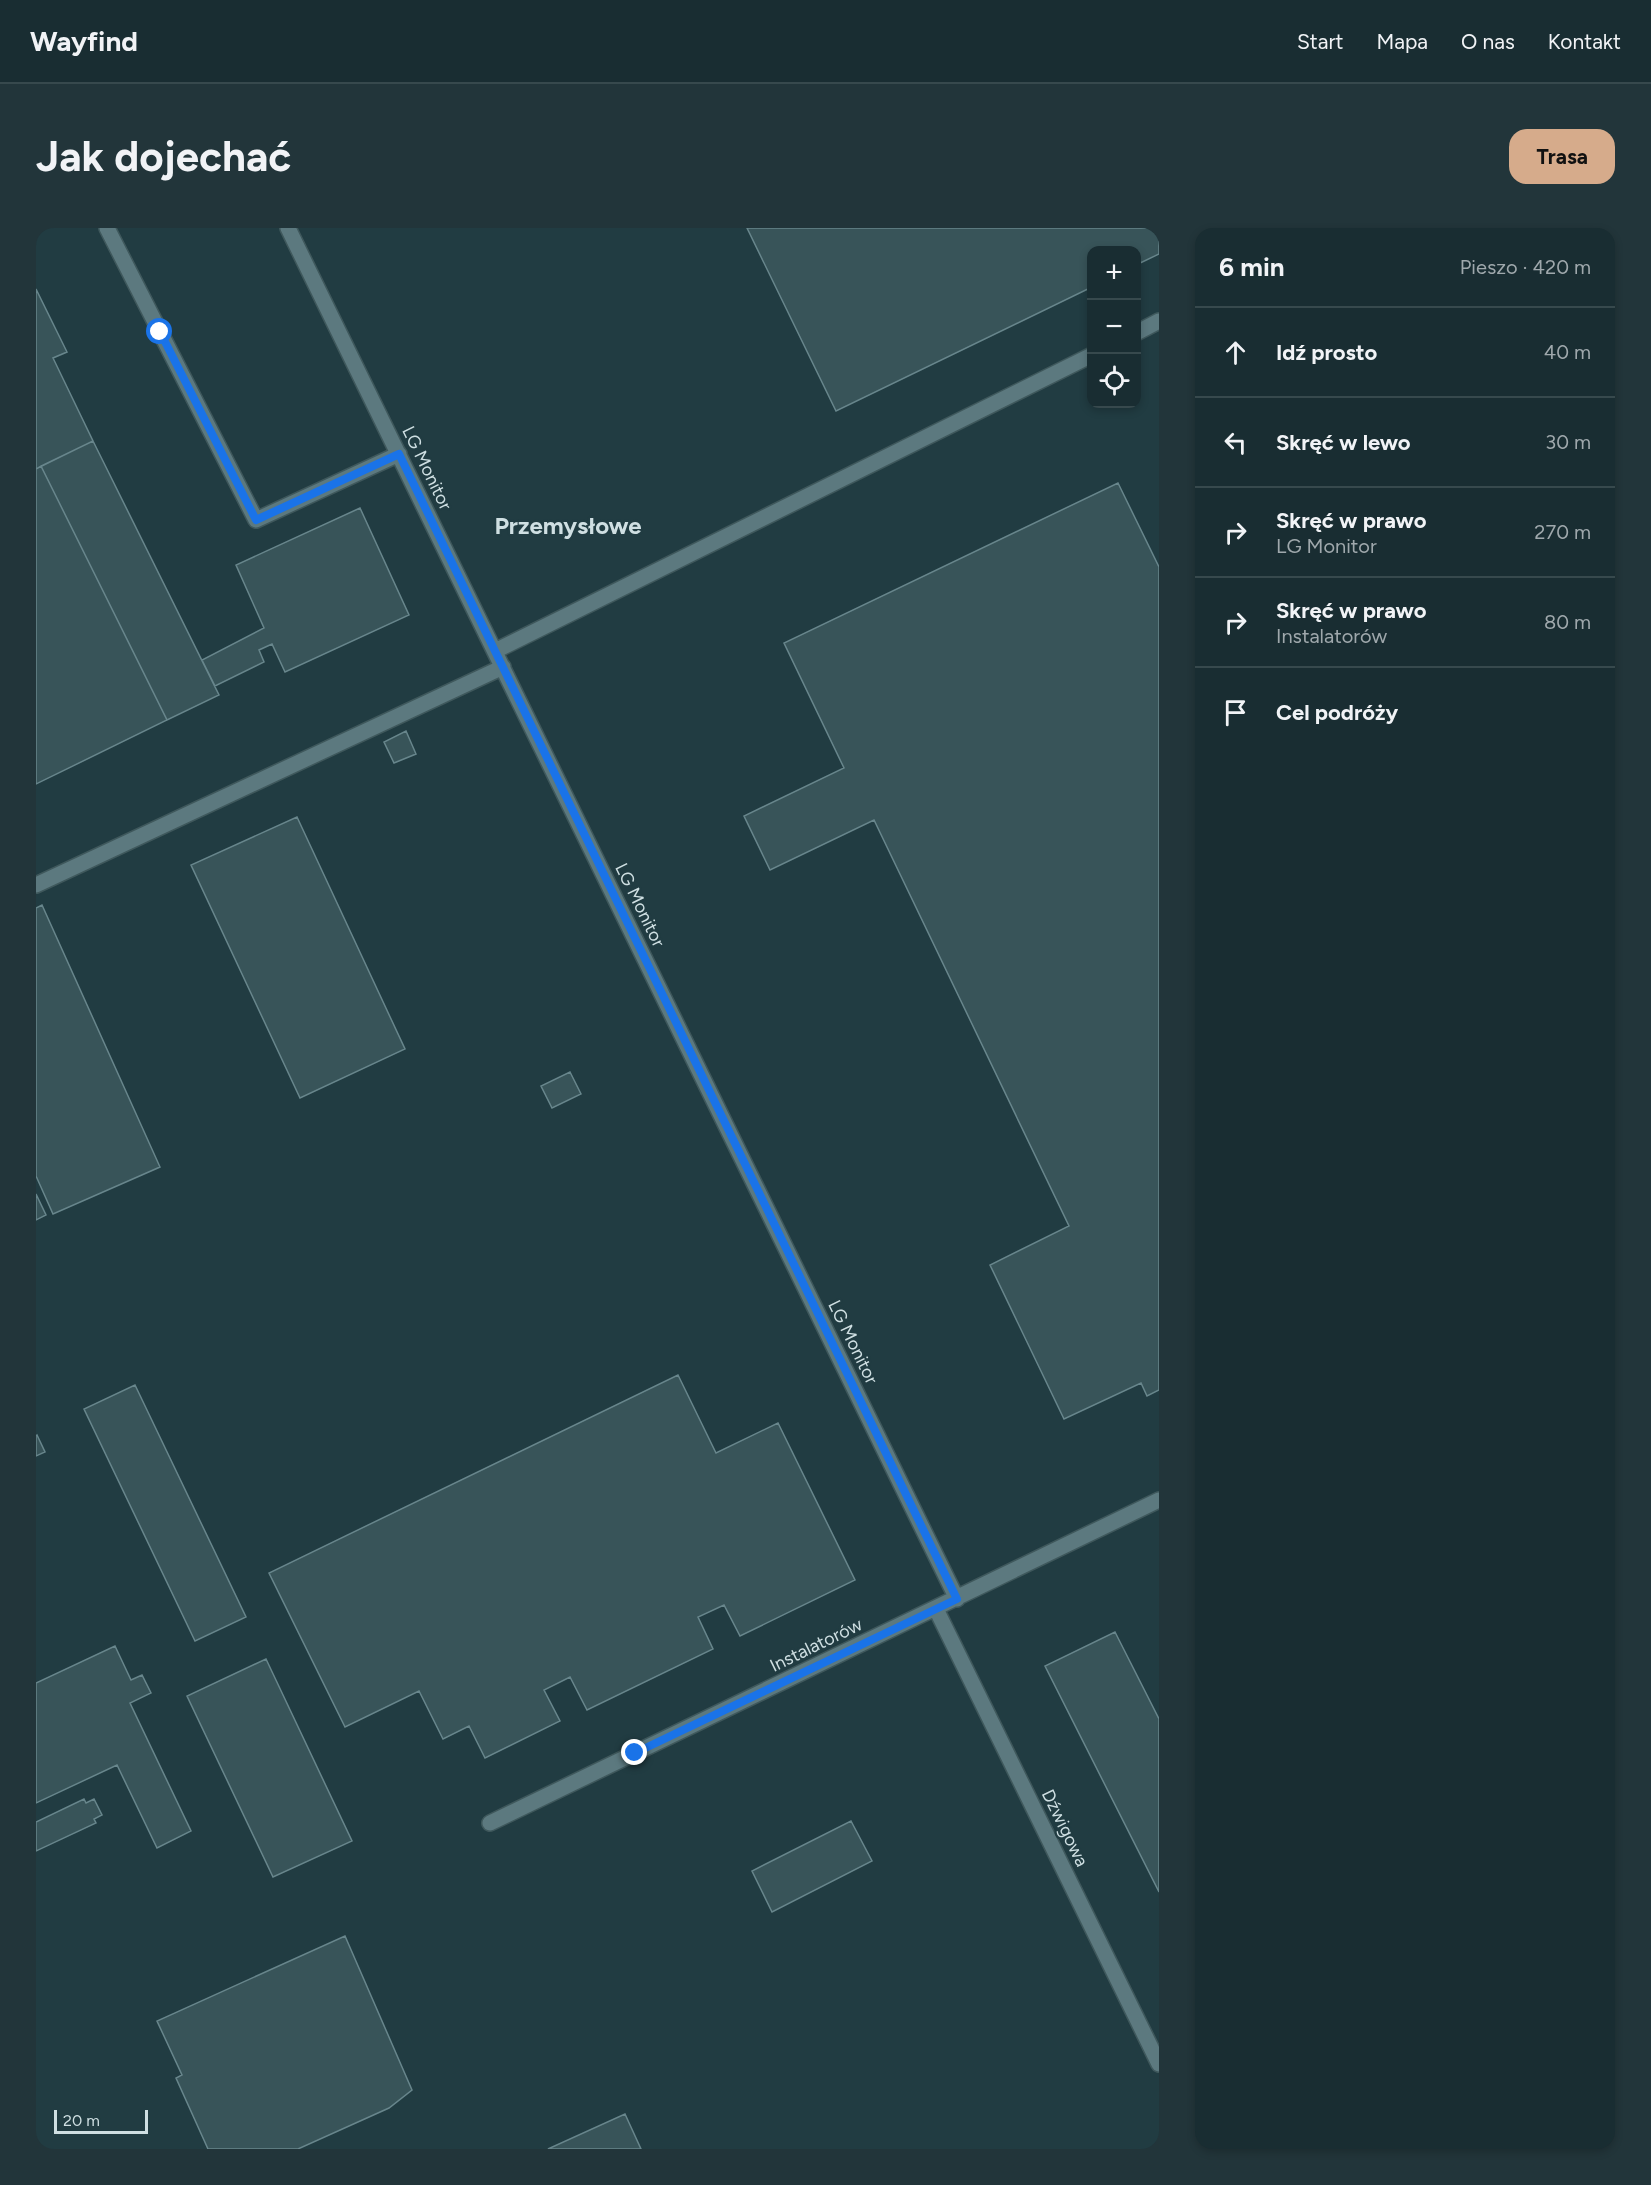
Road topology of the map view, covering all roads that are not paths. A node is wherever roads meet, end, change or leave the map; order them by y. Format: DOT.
graph roads {
  1 [pos="107,228"];
  2 [pos="288,228"];
  3 [pos="1159,321"];
  4 [pos="1141,331"];
  5 [pos="1087,357"];
  6 [pos="399,454"];
  7 [pos="495,651"];
  8 [pos="503,668"];
  9 [pos="36,885"];
  10 [pos="1159,1500"];
  11 [pos="957,1599"];
  12 [pos="936,1609"];
  13 [pos="490,1823"];
  14 [pos="1159,2064"];
  1 -- 6 [label="street"];
  2 -- 6 [label="street, LG Monitor"];
  3 -- 4 [label="street"];
  5 -- 7 [label="street"];
  6 -- 7 [label="street, LG Monitor"];
  7 -- 8 [label="street, LG Monitor"];
  8 -- 9 [label="street"];
  8 -- 11 [label="street, LG Monitor"];
  10 -- 11 [label="street, Instalatorów"];
  11 -- 12 [label="street, Instalatorów"];
  12 -- 13 [label="street, Instalatorów"];
  12 -- 14 [label="street, Dźwigowa"];
}
